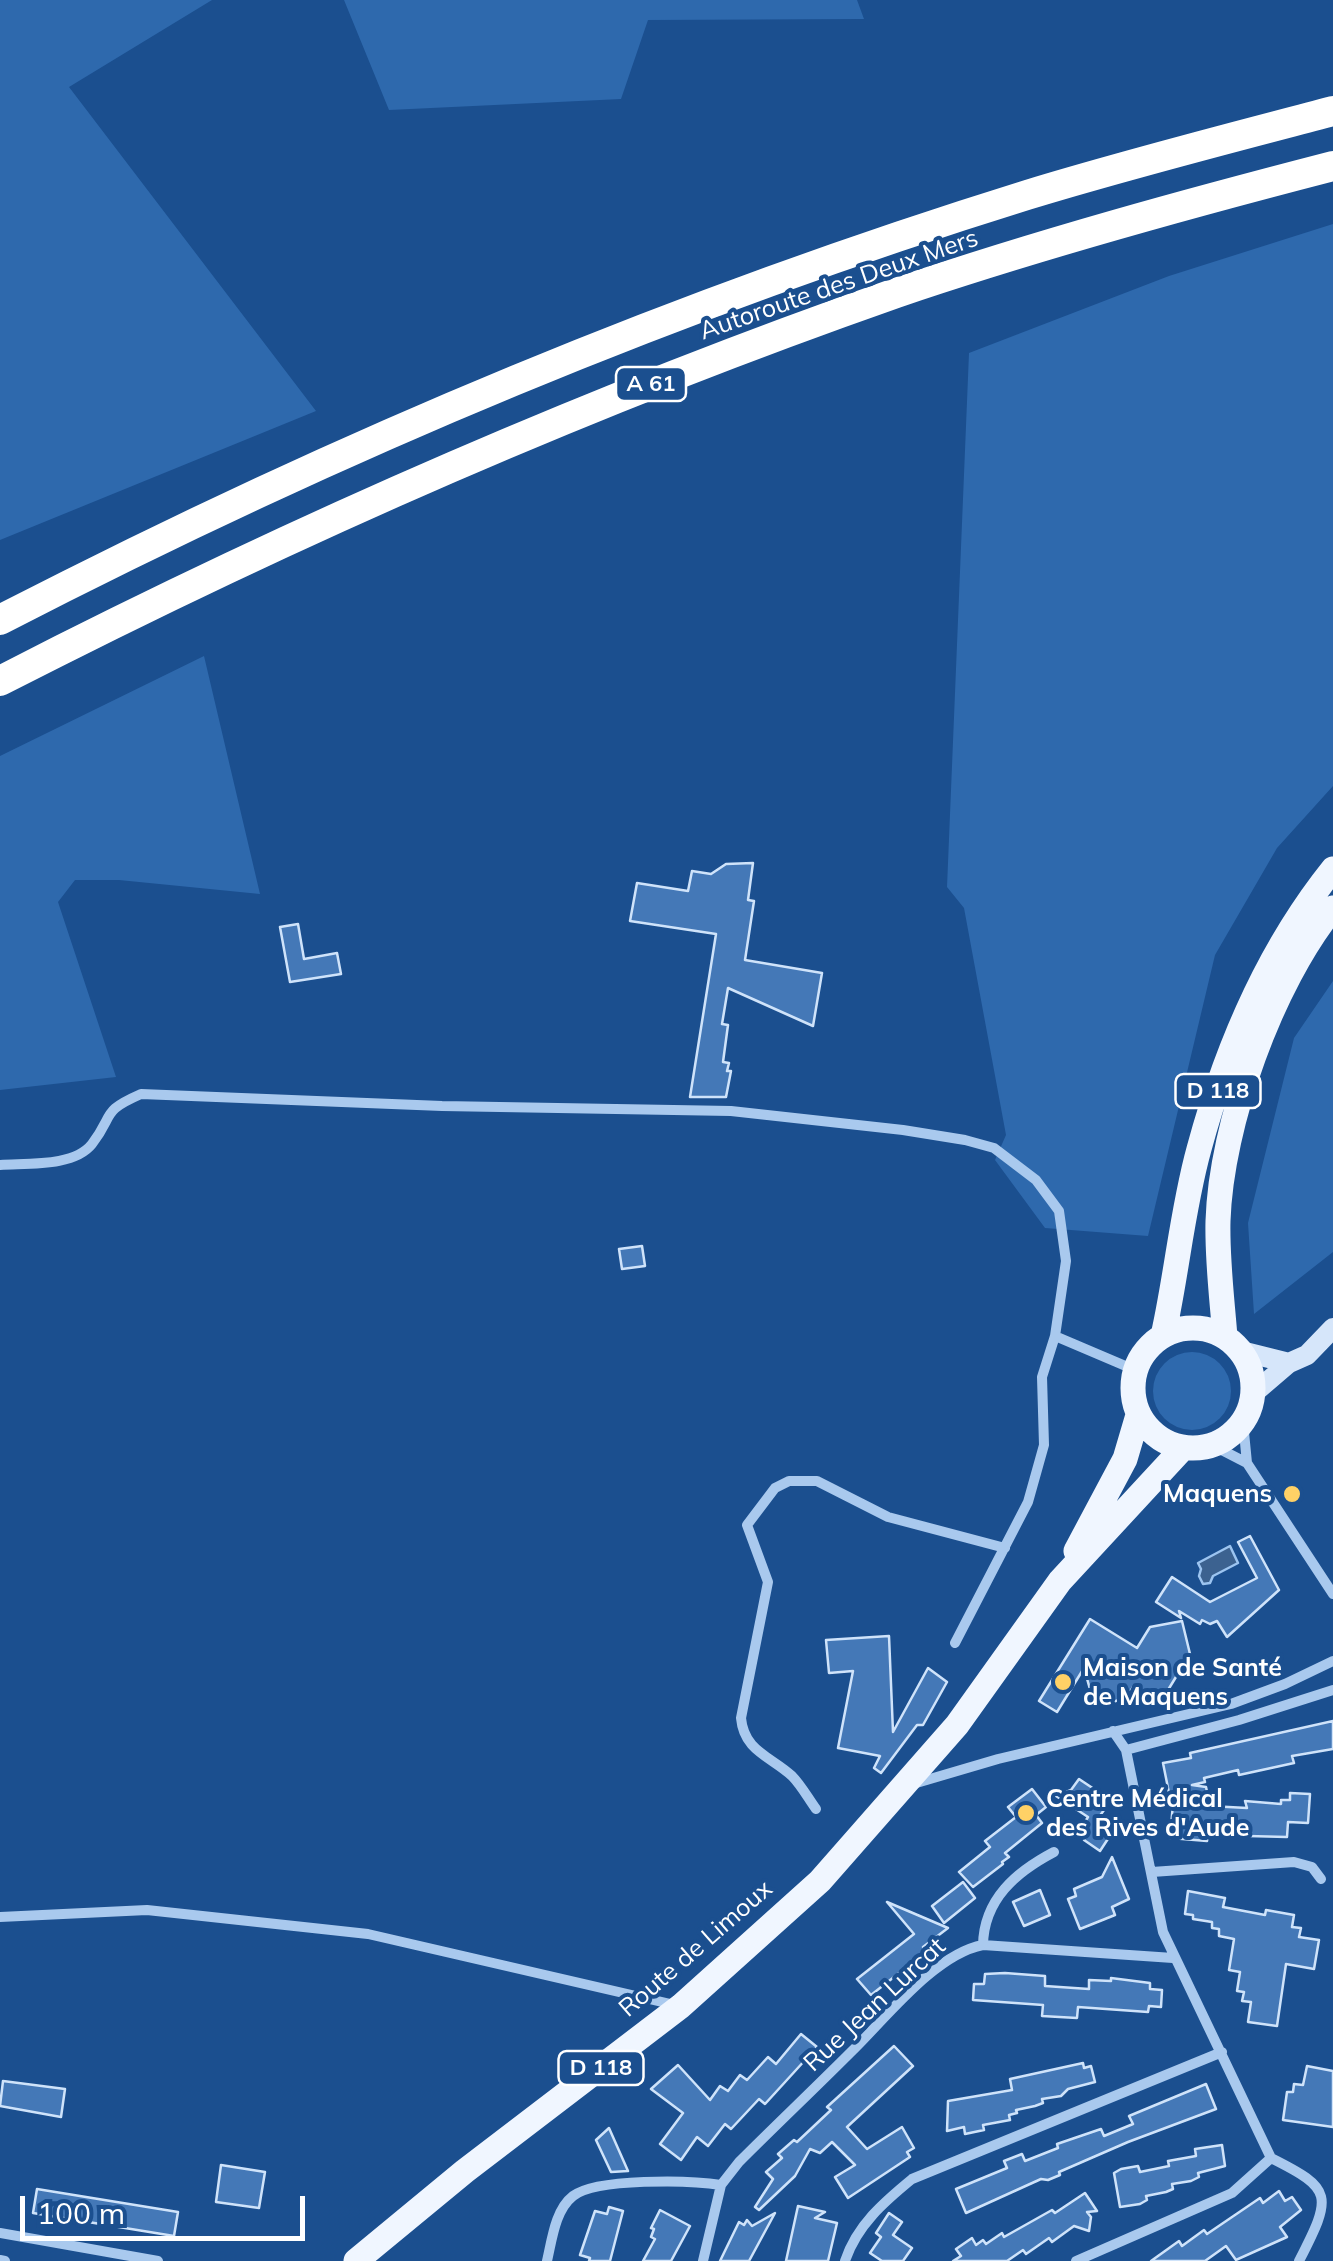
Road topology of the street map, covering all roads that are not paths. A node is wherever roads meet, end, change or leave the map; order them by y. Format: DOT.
graph roads {
  1 [pos="1333,111"];
  2 [pos="1333,166"];
  3 [pos="0,620"];
  4 [pos="0,681"];
  5 [pos="1333,869"];
  6 [pos="1333,908"];
  7 [pos="0,1166"];
  8 [pos="1333,1328"];
  9 [pos="1054,1336"];
  10 [pos="1163,1336"];
  11 [pos="1233,1344"];
  12 [pos="1289,1362"];
  13 [pos="1135,1370"];
  14 [pos="1254,1393"];
  15 [pos="1138,1415"];
  16 [pos="1243,1422"];
  17 [pos="1212,1445"];
  18 [pos="1183,1448"];
  19 [pos="1247,1463"];
  20 [pos="1005,1548"];
  21 [pos="1060,1581"];
  22 [pos="1333,1594"];
  23 [pos="955,1644"];
  24 [pos="1333,1661"];
  25 [pos="1333,1690"];
  26 [pos="1113,1731"];
  27 [pos="1126,1750"];
  28 [pos="903,1787"];
  29 [pos="816,1809"];
  30 [pos="1054,1852"];
  31 [pos="1152,1872"];
  32 [pos="1321,1878"];
  33 [pos="0,1917"];
  34 [pos="983,1945"];
  35 [pos="1174,1958"];
  36 [pos="681,2006"];
  37 [pos="1222,2052"];
  38 [pos="1271,2158"];
  39 [pos="721,2184"];
  40 [pos="0,2233"];
  41 [pos="158,2261"];
  42 [pos="356,2261"];
  43 [pos="546,2261"];
  44 [pos="703,2261"];
  45 [pos="846,2261"];
  46 [pos="1076,2261"];
  47 [pos="1299,2261"];
  1 -- 3 [label="highway, Autoroute des Deux Mers / A 61"];
  2 -- 4 [label="highway, Autoroute des Deux Mers / A 61"];
  5 -- 10 [label="main road, D 118"];
  6 -- 11 [label="main road, D 118"];
  7 -- 9 [label="street"];
  8 -- 12 [label="main road"];
  9 -- 13 [label="street"];
  9 -- 20 [label="street"];
  10 -- 11 [label="main road"];
  10 -- 13 [label="main road"];
  11 -- 12 [label="main road"];
  11 -- 14 [label="main road"];
  12 -- 14 [label="main road"];
  13 -- 15 [label="main road"];
  14 -- 16 [label="main road"];
  15 -- 18 [label="main road"];
  15 -- 21 [label="main road, D 118"];
  16 -- 17 [label="main road"];
  16 -- 19 [label="street"];
  17 -- 18 [label="main road"];
  17 -- 19 [label="street"];
  18 -- 21 [label="main road, D 118"];
  19 -- 22 [label="street"];
  20 -- 23 [label="street"];
  20 -- 29 [label="street"];
  21 -- 28 [label="main road, D 118"];
  24 -- 26 [label="street"];
  25 -- 27 [label="street"];
  26 -- 27 [label="street"];
  26 -- 28 [label="street"];
  27 -- 31 [label="street"];
  28 -- 36 [label="main road, Route de Limoux / D 118"];
  30 -- 34 [label="street"];
  31 -- 32 [label="street"];
  31 -- 35 [label="street"];
  33 -- 36 [label="street"];
  34 -- 35 [label="street, Rue Jean Lurcat"];
  34 -- 39 [label="street, Rue Jean Lurcat"];
  35 -- 37 [label="street"];
  36 -- 42 [label="main road, Route de Limoux / D 118"];
  37 -- 38 [label="street"];
  37 -- 45 [label="street"];
  38 -- 46 [label="street"];
  38 -- 47 [label="street"];
  39 -- 43 [label="street"];
  39 -- 44 [label="street, Rue Jean Lurcat"];
  40 -- 41 [label="street"];
}
